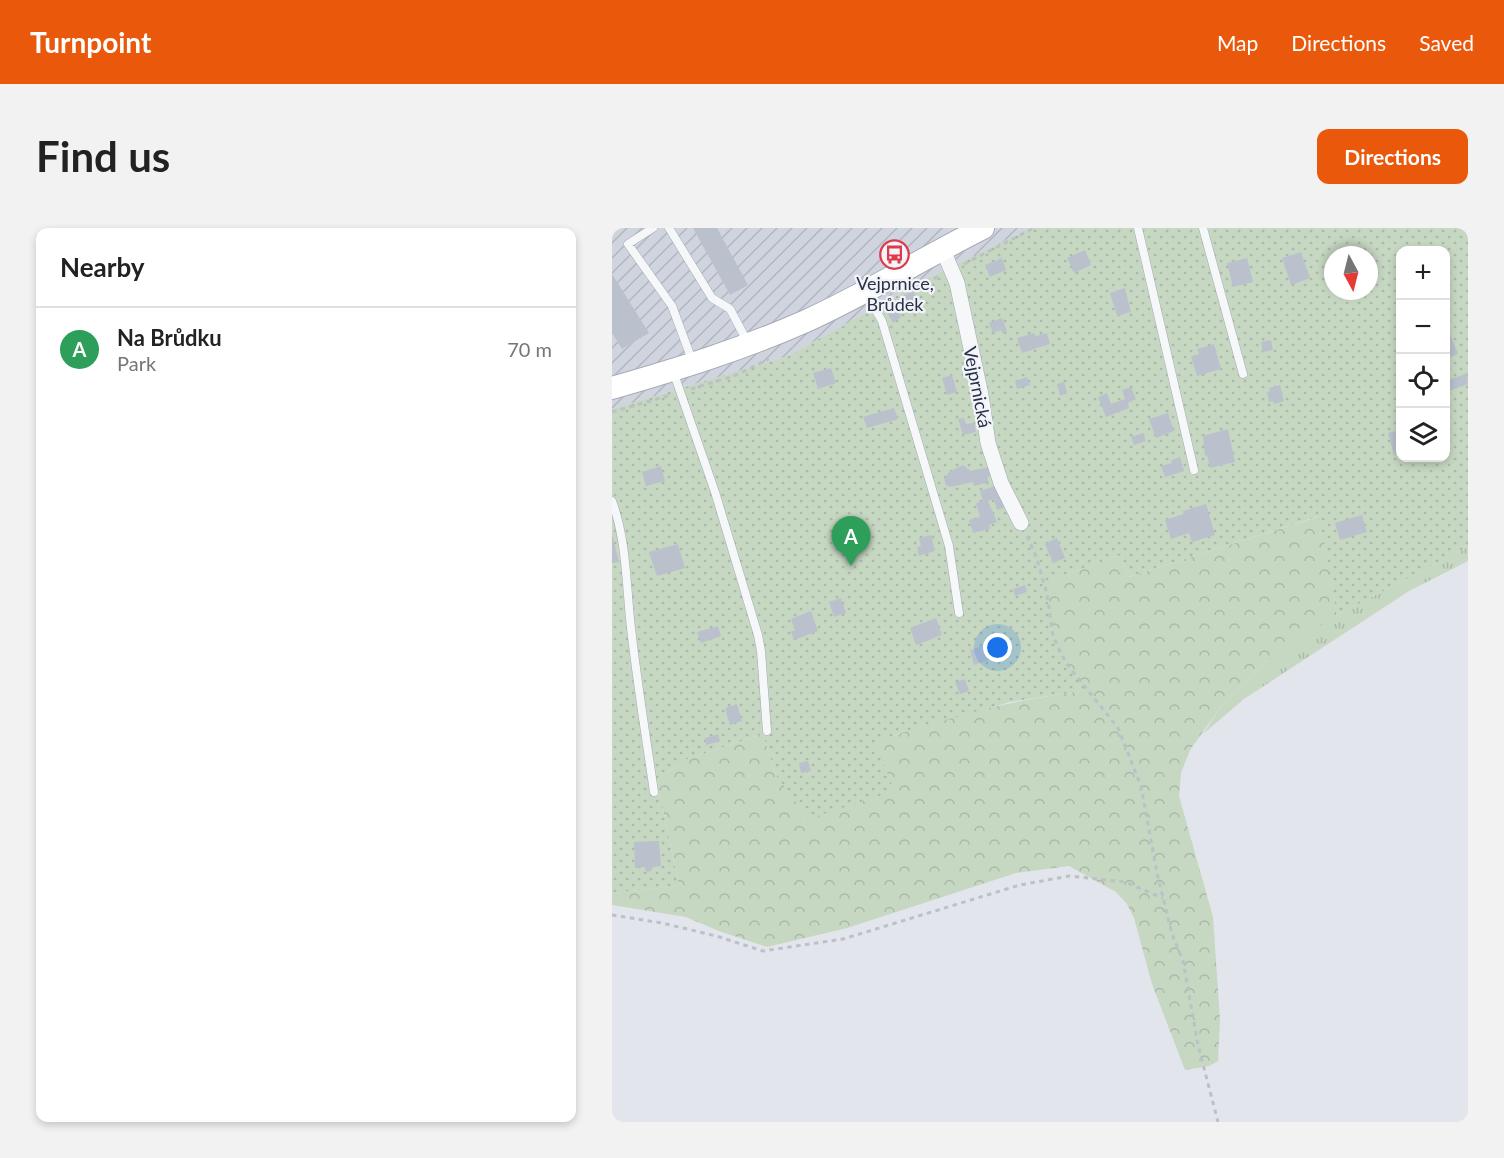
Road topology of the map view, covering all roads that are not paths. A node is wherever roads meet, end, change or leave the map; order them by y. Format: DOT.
graph roads {
  1 [pos="653,228"];
  2 [pos="669,228"];
  3 [pos="983,228"];
  4 [pos="1138,228"];
  5 [pos="1203,228"];
  6 [pos="942,248"];
  7 [pos="865,290"];
  8 [pos="749,345"];
  9 [pos="683,367"];
  10 [pos="1243,374"];
  11 [pos="612,388"];
  12 [pos="1194,470"];
  13 [pos="612,501"];
  14 [pos="1021,523"];
  15 [pos="959,613"];
  16 [pos="766,731"];
  17 [pos="654,792"];
  1 -- 9 [label="lane"];
  2 -- 8 [label="lane"];
  3 -- 6 [label="main road"];
  4 -- 12 [label="lane"];
  5 -- 10 [label="lane"];
  6 -- 7 [label="main road"];
  6 -- 14 [label="street, Vejprnická"];
  7 -- 8 [label="main road"];
  7 -- 15 [label="lane"];
  8 -- 9 [label="main road"];
  9 -- 11 [label="main road"];
  9 -- 16 [label="lane"];
  13 -- 17 [label="lane"];
}
